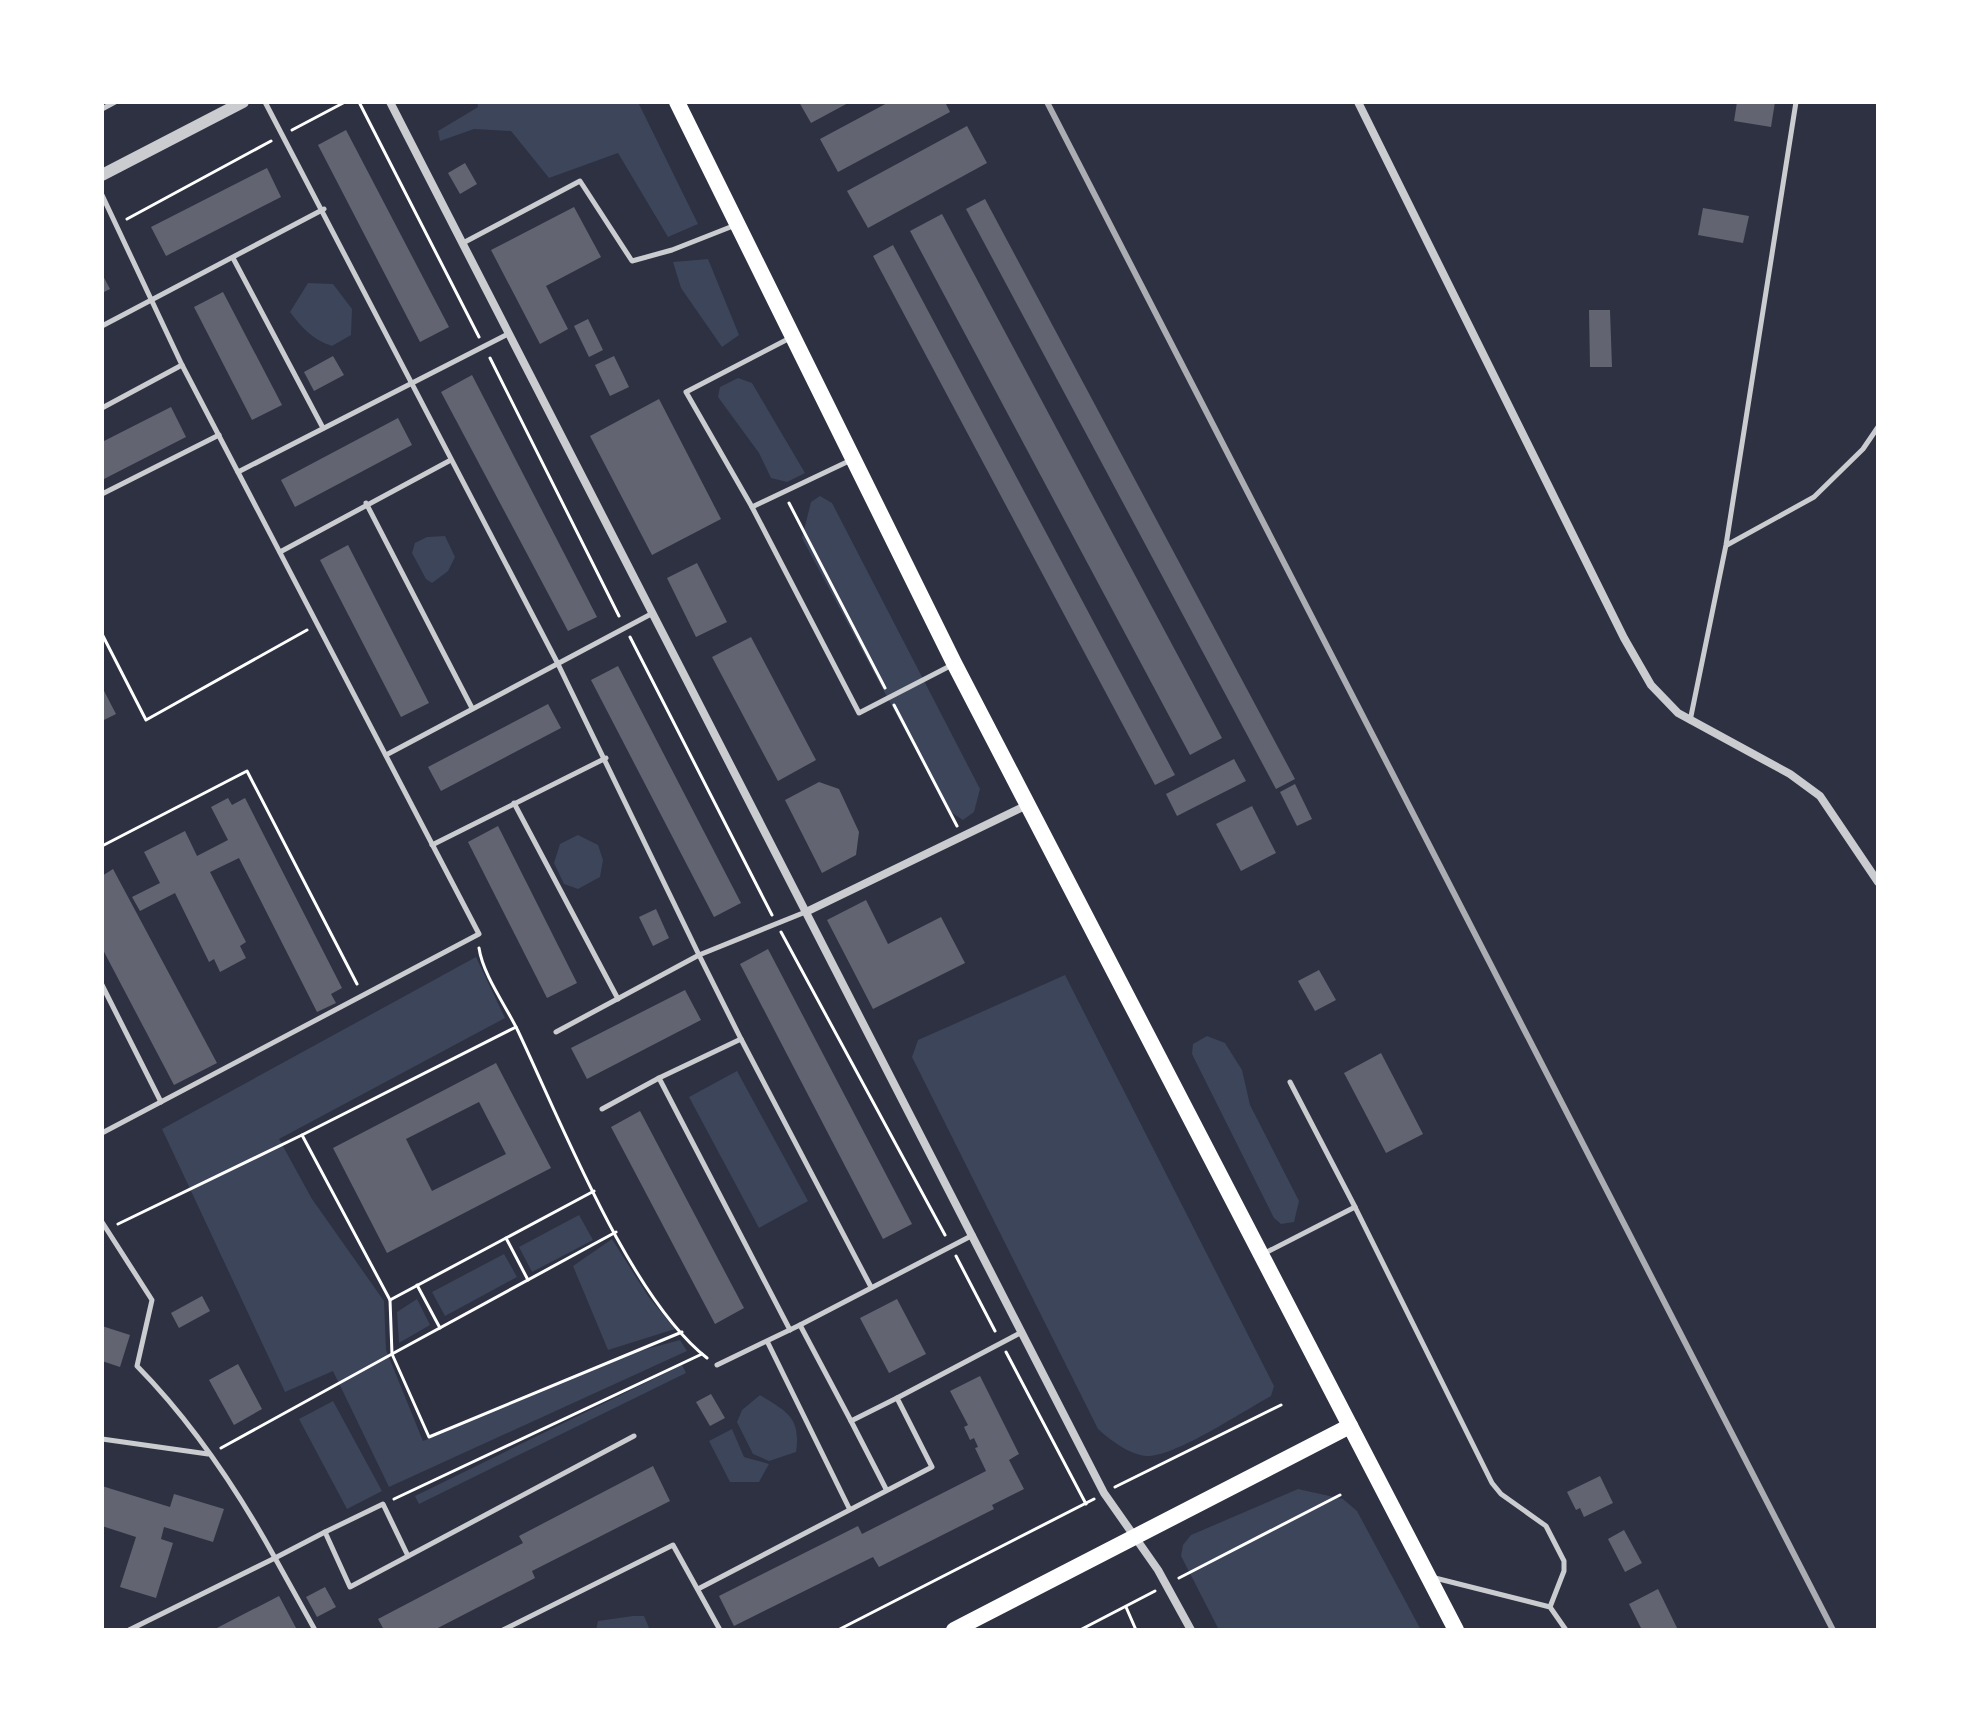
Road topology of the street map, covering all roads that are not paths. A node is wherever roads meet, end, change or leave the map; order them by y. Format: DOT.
graph roads {
  1 [pos="115,102"];
  2 [pos="243,102"];
  3 [pos="265,102"];
  4 [pos="390,102"];
  5 [pos="677,102"];
  6 [pos="1358,102"];
  7 [pos="1796,102"];
  8 [pos="102,109"];
  9 [pos="102,175"];
  10 [pos="102,195"];
  11 [pos="324,209"];
  12 [pos="736,224"];
  13 [pos="463,243"];
  14 [pos="233,258"];
  15 [pos="154,299"];
  16 [pos="102,326"];
  17 [pos="509,333"];
  18 [pos="791,338"];
  19 [pos="182,365"];
  20 [pos="413,381"];
  21 [pos="102,408"];
  22 [pos="1878,427"];
  23 [pos="323,428"];
  24 [pos="219,435"];
  25 [pos="852,460"];
  26 [pos="449,461"];
  27 [pos="238,472"];
  28 [pos="102,494"];
  29 [pos="366,503"];
  30 [pos="752,507"];
  31 [pos="1726,545"];
  32 [pos="280,552"];
  33 [pos="654,613"];
  34 [pos="557,662"];
  35 [pos="954,663"];
  36 [pos="472,708"];
  37 [pos="1690,722"];
  38 [pos="386,755"];
  39 [pos="606,758"];
  40 [pos="514,803"];
  41 [pos="1029,804"];
  42 [pos="432,845"];
  43 [pos="1878,882"];
  44 [pos="808,911"];
  45 [pos="699,955"];
  46 [pos="102,985"];
  47 [pos="618,999"];
  48 [pos="556,1032"];
  49 [pos="741,1039"];
  50 [pos="659,1078"];
  51 [pos="1290,1082"];
  52 [pos="161,1102"];
  53 [pos="602,1109"];
  54 [pos="102,1133"];
  55 [pos="1355,1207"];
  56 [pos="102,1222"];
  57 [pos="973,1235"];
  58 [pos="1261,1255"];
  59 [pos="871,1287"];
  60 [pos="800,1325"];
  61 [pos="790,1330"];
  62 [pos="1022,1332"];
  63 [pos="768,1343"];
  64 [pos="717,1365"];
  65 [pos="897,1398"];
  66 [pos="851,1421"];
  67 [pos="1350,1426"];
  68 [pos="634,1436"];
  69 [pos="102,1439"];
  70 [pos="209,1455"];
  71 [pos="886,1489"];
  72 [pos="849,1508"];
  73 [pos="325,1532"];
  74 [pos="1135,1538"];
  75 [pos="408,1556"];
  76 [pos="275,1558"];
  77 [pos="1428,1577"];
  78 [pos="698,1589"];
  79 [pos="1550,1607"];
  80 [pos="129,1630"];
  81 [pos="315,1630"];
  82 [pos="503,1630"];
  83 [pos="720,1630"];
  84 [pos="954,1630"];
  85 [pos="1191,1630"];
  86 [pos="1456,1630"];
  87 [pos="1566,1630"];
  1 -- 8 [label="lane"];
  2 -- 9 [label="street"];
  3 -- 11 [label="lane"];
  4 -- 13 [label="street"];
  5 -- 12 [label="main road"];
  6 -- 37 [label="street"];
  7 -- 31 [label="lane"];
  10 -- 15 [label="lane"];
  11 -- 14 [label="lane"];
  11 -- 20 [label="lane"];
  12 -- 13 [label="lane"];
  12 -- 18 [label="main road"];
  13 -- 17 [label="street"];
  14 -- 15 [label="lane"];
  14 -- 23 [label="lane"];
  15 -- 16 [label="lane"];
  15 -- 19 [label="lane"];
  17 -- 20 [label="lane"];
  17 -- 33 [label="street"];
  18 -- 25 [label="main road"];
  18 -- 30 [label="lane"];
  19 -- 21 [label="lane"];
  19 -- 24 [label="lane"];
  20 -- 23 [label="lane"];
  20 -- 26 [label="lane"];
  22 -- 31 [label="lane"];
  23 -- 27 [label="lane"];
  24 -- 27 [label="lane"];
  24 -- 28 [label="lane"];
  25 -- 30 [label="lane"];
  25 -- 35 [label="main road"];
  26 -- 29 [label="lane"];
  26 -- 34 [label="lane"];
  27 -- 32 [label="lane"];
  29 -- 32 [label="lane"];
  29 -- 36 [label="lane"];
  30 -- 35 [label="lane"];
  31 -- 37 [label="lane"];
  32 -- 38 [label="lane"];
  33 -- 34 [label="lane"];
  33 -- 44 [label="street"];
  34 -- 36 [label="lane"];
  34 -- 39 [label="lane"];
  35 -- 41 [label="main road"];
  36 -- 38 [label="lane"];
  37 -- 43 [label="street"];
  38 -- 42 [label="lane"];
  39 -- 40 [label="lane"];
  39 -- 45 [label="lane"];
  40 -- 42 [label="lane"];
  40 -- 47 [label="lane"];
  41 -- 44 [label="street"];
  41 -- 58 [label="main road"];
  42 -- 52 [label="lane"];
  44 -- 45 [label="lane"];
  44 -- 57 [label="street"];
  45 -- 47 [label="lane"];
  45 -- 49 [label="lane"];
  46 -- 52 [label="lane"];
  47 -- 48 [label="lane"];
  49 -- 50 [label="lane"];
  49 -- 59 [label="lane"];
  50 -- 53 [label="lane"];
  50 -- 61 [label="lane"];
  51 -- 55 [label="lane"];
  52 -- 54 [label="lane"];
  55 -- 58 [label="lane"];
  55 -- 79 [label="lane"];
  56 -- 70 [label="lane"];
  57 -- 59 [label="lane"];
  57 -- 62 [label="street"];
  58 -- 67 [label="main road"];
  59 -- 60 [label="lane"];
  60 -- 61 [label="lane"];
  60 -- 66 [label="lane"];
  61 -- 63 [label="lane"];
  62 -- 65 [label="lane"];
  62 -- 74 [label="street"];
  63 -- 64 [label="lane"];
  63 -- 72 [label="lane"];
  65 -- 66 [label="lane"];
  65 -- 71 [label="lane"];
  66 -- 71 [label="lane"];
  67 -- 74 [label="main road"];
  67 -- 77 [label="main road"];
  68 -- 75 [label="lane"];
  69 -- 70 [label="lane"];
  70 -- 76 [label="lane"];
  71 -- 72 [label="lane"];
  72 -- 78 [label="lane"];
  73 -- 75 [label="lane"];
  73 -- 75 [label="lane"];
  73 -- 76 [label="lane"];
  74 -- 84 [label="main road"];
  74 -- 85 [label="street"];
  76 -- 80 [label="lane"];
  76 -- 81 [label="lane"];
  77 -- 79 [label="lane"];
  77 -- 86 [label="main road"];
  78 -- 82 [label="lane"];
  78 -- 83 [label="lane"];
  79 -- 87 [label="lane"];
}
